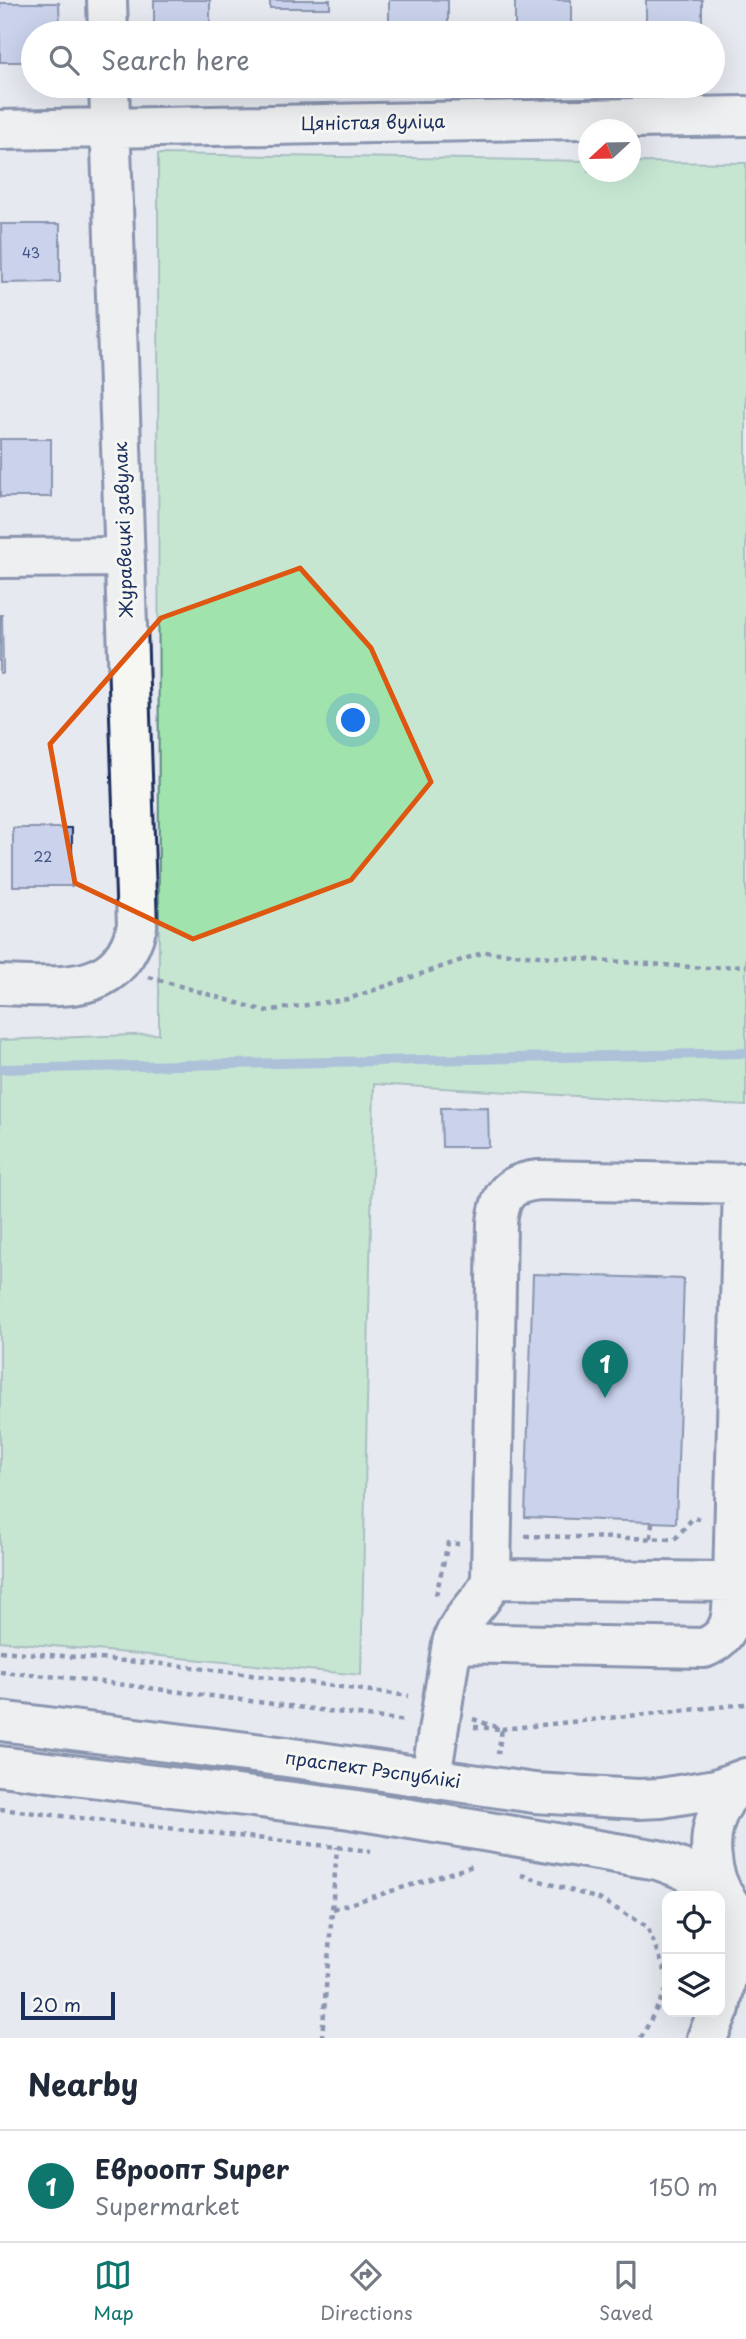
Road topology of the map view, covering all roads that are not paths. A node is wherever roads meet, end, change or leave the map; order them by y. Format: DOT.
graph roads {
  1 [pos="107,0"];
  2 [pos="108,21"];
  3 [pos="109,98"];
  4 [pos="746,116"];
  5 [pos="110,128"];
  6 [pos="0,130"];
  7 [pos="125,557"];
  8 [pos="0,558"];
  9 [pos="0,985"];
  10 [pos="744,1183"];
  11 [pos="491,1579"];
  12 [pos="733,1582"];
  13 [pos="452,1643"];
  14 [pos="0,1721"];
  15 [pos="0,1766"];
  16 [pos="431,1777"];
  17 [pos="745,1779"];
  18 [pos="732,1905"];
  19 [pos="725,1982"];
  20 [pos="716,2017"];
  21 [pos="707,2038"];
  1 -- 2 [label="street"];
  3 -- 5 [label="street, Журавецкі завулак"];
  4 -- 5 [label="street, Цяністая вуліца"];
  5 -- 6 [label="street, Цяністая вуліца"];
  5 -- 7 [label="street, Журавецкі завулак"];
  7 -- 8 [label="street"];
  7 -- 9 [label="street, Журавецкі завулак"];
  10 -- 11 [label="street"];
  10 -- 12 [label="street"];
  11 -- 12 [label="street"];
  11 -- 13 [label="street"];
  12 -- 13 [label="street"];
  13 -- 16 [label="street"];
  14 -- 16 [label="street, праспект Рэспублікі"];
  15 -- 18 [label="street"];
  16 -- 17 [label="street, праспект Рэспублікі"];
  17 -- 18 [label="street, праспект Рэспублікі"];
  18 -- 19 [label="street, праспект Рэспублікі"];
  20 -- 21 [label="street, праспект Рэспублікі"];
}
